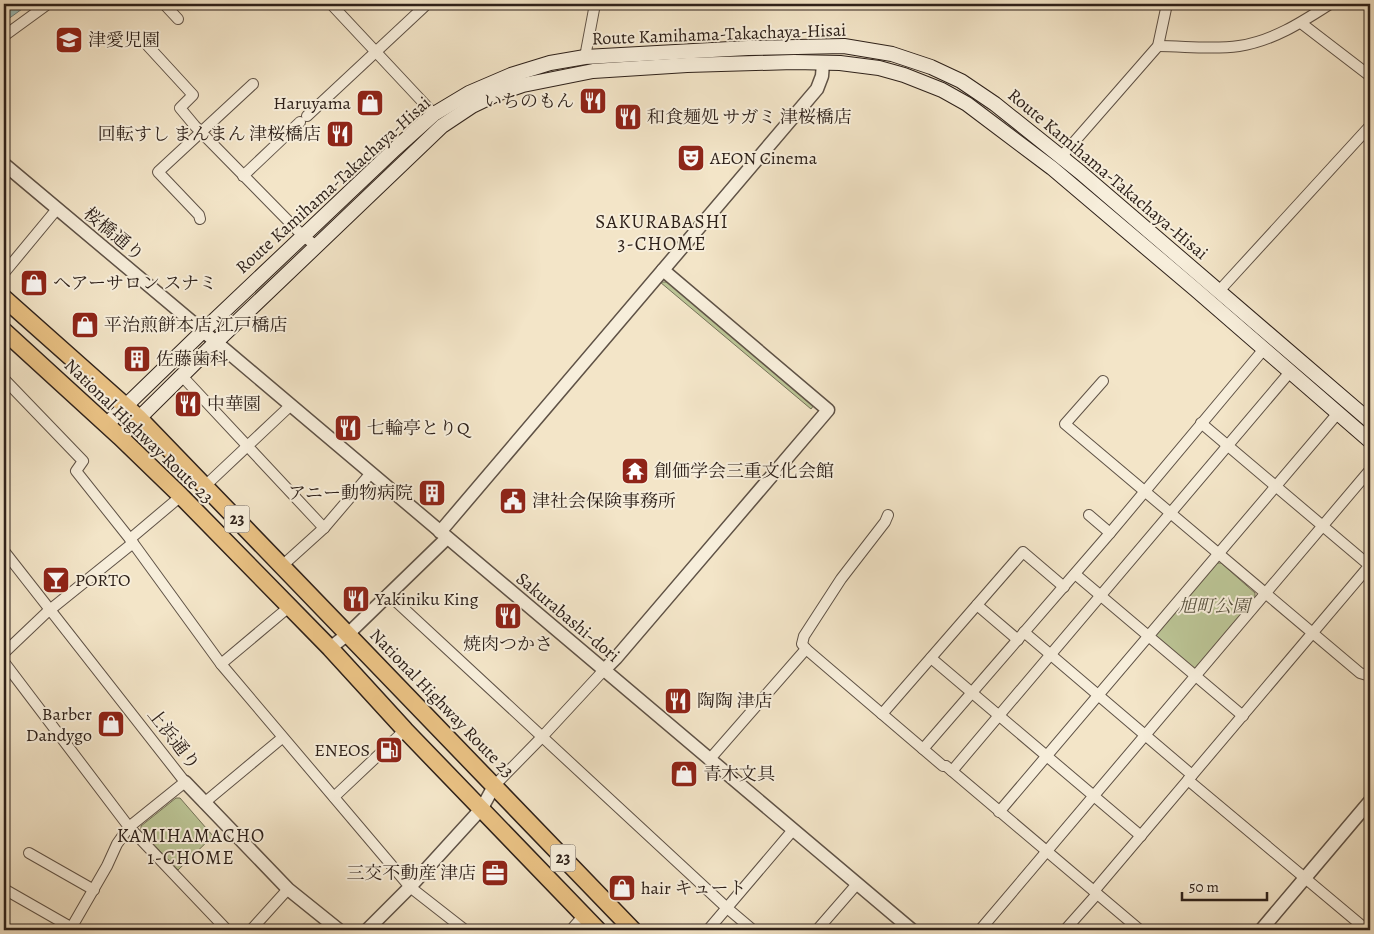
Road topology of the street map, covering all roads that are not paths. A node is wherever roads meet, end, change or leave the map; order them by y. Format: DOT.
graph roads {
  1 [pos="48,4"];
  2 [pos="164,4"];
  3 [pos="332,4"];
  4 [pos="427,4"];
  5 [pos="595,4"];
  6 [pos="1167,4"];
  7 [pos="1330,4"];
  8 [pos="178,19"];
  9 [pos="1301,22"];
  10 [pos="4,36"];
  11 [pos="148,46"];
  12 [pos="1158,46"];
  13 [pos="376,51"];
  14 [pos="585,57"];
  15 [pos="823,63"];
  16 [pos="1370,76"];
  17 [pos="253,84"];
  18 [pos="434,114"];
  19 [pos="1370,126"];
  20 [pos="201,133"];
  21 [pos="1061,156"];
  22 [pos="4,164"];
  23 [pos="1052,168"];
  24 [pos="242,176"];
  25 [pos="57,209"];
  26 [pos="200,219"];
  27 [pos="304,237"];
  28 [pos="317,246"];
  29 [pos="663,270"];
  30 [pos="4,273"];
  31 [pos="1219,291"];
  32 [pos="4,298"];
  33 [pos="4,331"];
  34 [pos="202,331"];
  35 [pos="216,342"];
  36 [pos="1264,349"];
  37 [pos="1290,372"];
  38 [pos="181,376"];
  39 [pos="4,379"];
  40 [pos="1103,381"];
  41 [pos="126,405"];
  42 [pos="291,405"];
  43 [pos="1338,413"];
  44 [pos="139,418"];
  45 [pos="1370,421"];
  46 [pos="1201,423"];
  47 [pos="106,425"];
  48 [pos="120,437"];
  49 [pos="1370,441"];
  50 [pos="248,446"];
  51 [pos="1228,446"];
  52 [pos="1370,470"];
  53 [pos="371,473"];
  54 [pos="205,486"];
  55 [pos="1275,486"];
  56 [pos="1145,492"];
  57 [pos="181,496"];
  58 [pos="1171,513"];
  59 [pos="888,515"];
  60 [pos="1090,515"];
  61 [pos="1322,526"];
  62 [pos="324,528"];
  63 [pos="1110,533"];
  64 [pos="443,535"];
  65 [pos="132,541"];
  66 [pos="4,551"];
  67 [pos="1218,553"];
  68 [pos="283,565"];
  69 [pos="1370,566"];
  70 [pos="1076,574"];
  71 [pos="1064,586"];
  72 [pos="1265,593"];
  73 [pos="388,594"];
  74 [pos="1102,595"];
  75 [pos="978,605"];
  76 [pos="289,607"];
  77 [pos="50,610"];
  78 [pos="1313,633"];
  79 [pos="348,634"];
  80 [pos="1149,635"];
  81 [pos="1021,636"];
  82 [pos="330,648"];
  83 [pos="806,649"];
  84 [pos="4,653"];
  85 [pos="1050,654"];
  86 [pos="932,658"];
  87 [pos="4,662"];
  88 [pos="221,664"];
  89 [pos="604,670"];
  90 [pos="1196,675"];
  91 [pos="1370,675"];
  92 [pos="972,692"];
  93 [pos="1098,694"];
  94 [pos="882,714"];
  95 [pos="999,715"];
  96 [pos="1243,716"];
  97 [pos="405,730"];
  98 [pos="1145,735"];
  99 [pos="542,737"];
  100 [pos="282,738"];
  101 [pos="923,749"];
  102 [pos="1047,756"];
  103 [pos="709,760"];
  104 [pos="952,770"];
  105 [pos="1190,777"];
  106 [pos="185,782"];
  107 [pos="494,786"];
  108 [pos="1093,796"];
  109 [pos="334,797"];
  110 [pos="1370,801"];
  111 [pos="204,803"];
  112 [pos="482,808"];
  113 [pos="1000,812"];
  114 [pos="129,827"];
  115 [pos="793,830"];
  116 [pos="1141,836"];
  117 [pos="1046,851"];
  118 [pos="30,853"];
  119 [pos="1305,878"];
  120 [pos="857,884"];
  121 [pos="410,888"];
  122 [pos="4,889"];
  123 [pos="288,889"];
  124 [pos="94,890"];
  125 [pos="1095,892"];
  126 [pos="727,908"];
  127 [pos="584,915"];
  128 [pos="1370,927"];
  129 [pos="906,928"];
  130 [pos="72,930"];
  131 [pos="227,930"];
  132 [pos="251,930"];
  133 [pos="339,930"];
  134 [pos="367,930"];
  135 [pos="465,930"];
  136 [pos="571,930"];
  137 [pos="598,930"];
  138 [pos="633,930"];
  139 [pos="708,930"];
  140 [pos="753,930"];
  141 [pos="817,930"];
  142 [pos="980,930"];
  143 [pos="1065,930"];
  144 [pos="1140,930"];
  145 [pos="1261,930"];
  146 [pos="1367,930"];
  1 -- 10 [label="street"];
  2 -- 8 [label="street"];
  3 -- 13 [label="street"];
  4 -- 13 [label="street"];
  5 -- 14 [label="street"];
  6 -- 12 [label="street"];
  7 -- 9 [label="street"];
  9 -- 12 [label="street"];
  9 -- 16 [label="street"];
  11 -- 20 [label="street"];
  12 -- 21 [label="street"];
  13 -- 18 [label="street"];
  13 -- 24 [label="street"];
  14 -- 18 [label="main road, Route Kamihama-Takachaya-Hisai"];
  14 -- 21 [label="main road, Route Kamihama-Takachaya-Hisai"];
  15 -- 23 [label="main road, Route Kamihama-Takachaya-Hisai"];
  15 -- 28 [label="main road, Route Kamihama-Takachaya-Hisai"];
  15 -- 29 [label="street"];
  17 -- 20 [label="street"];
  18 -- 27 [label="main road, Route Kamihama-Takachaya-Hisai"];
  19 -- 31 [label="street"];
  20 -- 24 [label="street"];
  20 -- 26 [label="street"];
  21 -- 23 [label="main road"];
  21 -- 31 [label="main road, Route Kamihama-Takachaya-Hisai"];
  22 -- 25 [label="street, 桜橋通り"];
  23 -- 36 [label="main road, Route Kamihama-Takachaya-Hisai"];
  24 -- 27 [label="street"];
  25 -- 30 [label="street"];
  25 -- 34 [label="street, 桜橋通り"];
  27 -- 28 [label="street"];
  27 -- 34 [label="main road, Route Kamihama-Takachaya-Hisai"];
  28 -- 35 [label="main road, Route Kamihama-Takachaya-Hisai"];
  29 -- 64 [label="street"];
  29 -- 89 [label="street"];
  31 -- 45 [label="main road, Route Kamihama-Takachaya-Hisai"];
  32 -- 41 [label="highway, National Highway Route 23 / 23"];
  33 -- 47 [label="highway, National Highway Route 23 / 23"];
  34 -- 35 [label="street, Sakurabashi-dori"];
  34 -- 41 [label="main road, Route Kamihama-Takachaya-Hisai"];
  35 -- 38 [label="main road, Route Kamihama-Takachaya-Hisai"];
  35 -- 42 [label="street, Sakurabashi-dori"];
  36 -- 37 [label="main road, Route Kamihama-Takachaya-Hisai"];
  36 -- 46 [label="street"];
  37 -- 43 [label="main road, Route Kamihama-Takachaya-Hisai"];
  37 -- 51 [label="street"];
  38 -- 44 [label="main road, Route Kamihama-Takachaya-Hisai"];
  38 -- 50 [label="street"];
  39 -- 65 [label="street"];
  40 -- 56 [label="street"];
  41 -- 44 [label="highway, National Highway Route 23 / 23"];
  41 -- 47 [label="main road, Route Kamihama-Takachaya-Hisai"];
  42 -- 50 [label="street"];
  42 -- 53 [label="street, Sakurabashi-dori"];
  43 -- 49 [label="main road, Route Kamihama-Takachaya-Hisai"];
  43 -- 55 [label="street"];
  44 -- 48 [label="main road, Route Kamihama-Takachaya-Hisai"];
  44 -- 54 [label="highway, National Highway Route 23 / 23"];
  46 -- 51 [label="street"];
  46 -- 56 [label="street"];
  47 -- 48 [label="highway, National Highway Route 23 / 23"];
  48 -- 57 [label="highway, National Highway Route 23 / 23"];
  50 -- 54 [label="street"];
  50 -- 62 [label="street"];
  51 -- 55 [label="street"];
  51 -- 58 [label="street"];
  52 -- 61 [label="street"];
  53 -- 62 [label="street"];
  53 -- 64 [label="street, Sakurabashi-dori"];
  54 -- 68 [label="highway, National Highway Route 23 / 23"];
  55 -- 61 [label="street"];
  55 -- 67 [label="street"];
  56 -- 58 [label="street"];
  56 -- 63 [label="street"];
  57 -- 65 [label="street"];
  57 -- 76 [label="highway, National Highway Route 23 / 23"];
  58 -- 67 [label="street"];
  58 -- 74 [label="street"];
  59 -- 83 [label="street"];
  60 -- 63 [label="street"];
  61 -- 69 [label="street"];
  61 -- 72 [label="street"];
  62 -- 68 [label="street"];
  63 -- 70 [label="street"];
  64 -- 73 [label="street"];
  64 -- 89 [label="street, Sakurabashi-dori"];
  65 -- 77 [label="street"];
  65 -- 88 [label="street"];
  66 -- 77 [label="street, 上浜通り"];
  67 -- 72 [label="street"];
  67 -- 80 [label="street"];
  68 -- 79 [label="highway, National Highway Route 23 / 23"];
  69 -- 78 [label="street"];
  70 -- 71 [label="street"];
  70 -- 74 [label="street"];
  71 -- 75 [label="street"];
  71 -- 81 [label="street"];
  72 -- 78 [label="street"];
  72 -- 90 [label="street"];
  73 -- 79 [label="street"];
  73 -- 99 [label="street"];
  74 -- 80 [label="street"];
  74 -- 85 [label="street"];
  75 -- 81 [label="street"];
  75 -- 86 [label="street"];
  76 -- 82 [label="highway, National Highway Route 23 / 23"];
  76 -- 88 [label="street"];
  77 -- 84 [label="street"];
  77 -- 106 [label="street, 上浜通り"];
  78 -- 91 [label="street"];
  78 -- 96 [label="street"];
  79 -- 82 [label="street"];
  79 -- 107 [label="highway, National Highway Route 23 / 23"];
  80 -- 90 [label="street"];
  80 -- 93 [label="street"];
  81 -- 85 [label="street"];
  81 -- 92 [label="street"];
  82 -- 97 [label="highway, National Highway Route 23 / 23"];
  83 -- 94 [label="street"];
  83 -- 103 [label="street"];
  85 -- 93 [label="street"];
  85 -- 95 [label="street"];
  86 -- 92 [label="street"];
  86 -- 94 [label="street"];
  87 -- 114 [label="street"];
  88 -- 100 [label="street"];
  89 -- 99 [label="street"];
  89 -- 103 [label="street, Sakurabashi-dori"];
  90 -- 96 [label="street"];
  90 -- 98 [label="street"];
  92 -- 95 [label="street"];
  92 -- 101 [label="street"];
  93 -- 98 [label="street"];
  93 -- 102 [label="street"];
  94 -- 101 [label="street"];
  95 -- 102 [label="street"];
  95 -- 104 [label="street"];
  96 -- 105 [label="street"];
  97 -- 109 [label="street"];
  97 -- 112 [label="highway, National Highway Route 23 / 23"];
  98 -- 105 [label="street"];
  98 -- 108 [label="street"];
  99 -- 107 [label="street"];
  99 -- 126 [label="street"];
  100 -- 109 [label="street"];
  100 -- 111 [label="street"];
  101 -- 104 [label="street"];
  102 -- 108 [label="street"];
  102 -- 113 [label="street"];
  103 -- 115 [label="street, Sakurabashi-dori"];
  104 -- 113 [label="street"];
  105 -- 116 [label="street"];
  105 -- 119 [label="street"];
  106 -- 111 [label="street, 上浜通り"];
  106 -- 114 [label="street"];
  107 -- 112 [label="street"];
  107 -- 138 [label="highway, National Highway Route 23 / 23"];
  108 -- 116 [label="street"];
  108 -- 117 [label="street"];
  109 -- 121 [label="street"];
  110 -- 119 [label="street"];
  111 -- 123 [label="street, 上浜通り"];
  112 -- 121 [label="street"];
  112 -- 127 [label="highway, National Highway Route 23 / 23"];
  113 -- 117 [label="street"];
  114 -- 124 [label="street"];
  114 -- 131 [label="street"];
  115 -- 120 [label="street, Sakurabashi-dori"];
  115 -- 126 [label="street"];
  116 -- 125 [label="street"];
  117 -- 125 [label="street"];
  117 -- 142 [label="street"];
  118 -- 124 [label="street"];
  119 -- 145 [label="street"];
  119 -- 146 [label="street"];
  120 -- 129 [label="street, Sakurabashi-dori"];
  120 -- 141 [label="street"];
  121 -- 134 [label="street"];
  121 -- 135 [label="street"];
  122 -- 130 [label="street"];
  123 -- 132 [label="street"];
  123 -- 133 [label="street, 上浜通り"];
  124 -- 130 [label="street"];
  125 -- 143 [label="street"];
  125 -- 144 [label="street"];
  126 -- 139 [label="street"];
  126 -- 140 [label="street"];
  127 -- 136 [label="street"];
  127 -- 137 [label="highway, National Highway Route 23 / 23"];
  128 -- 146 [label="street"];
}
